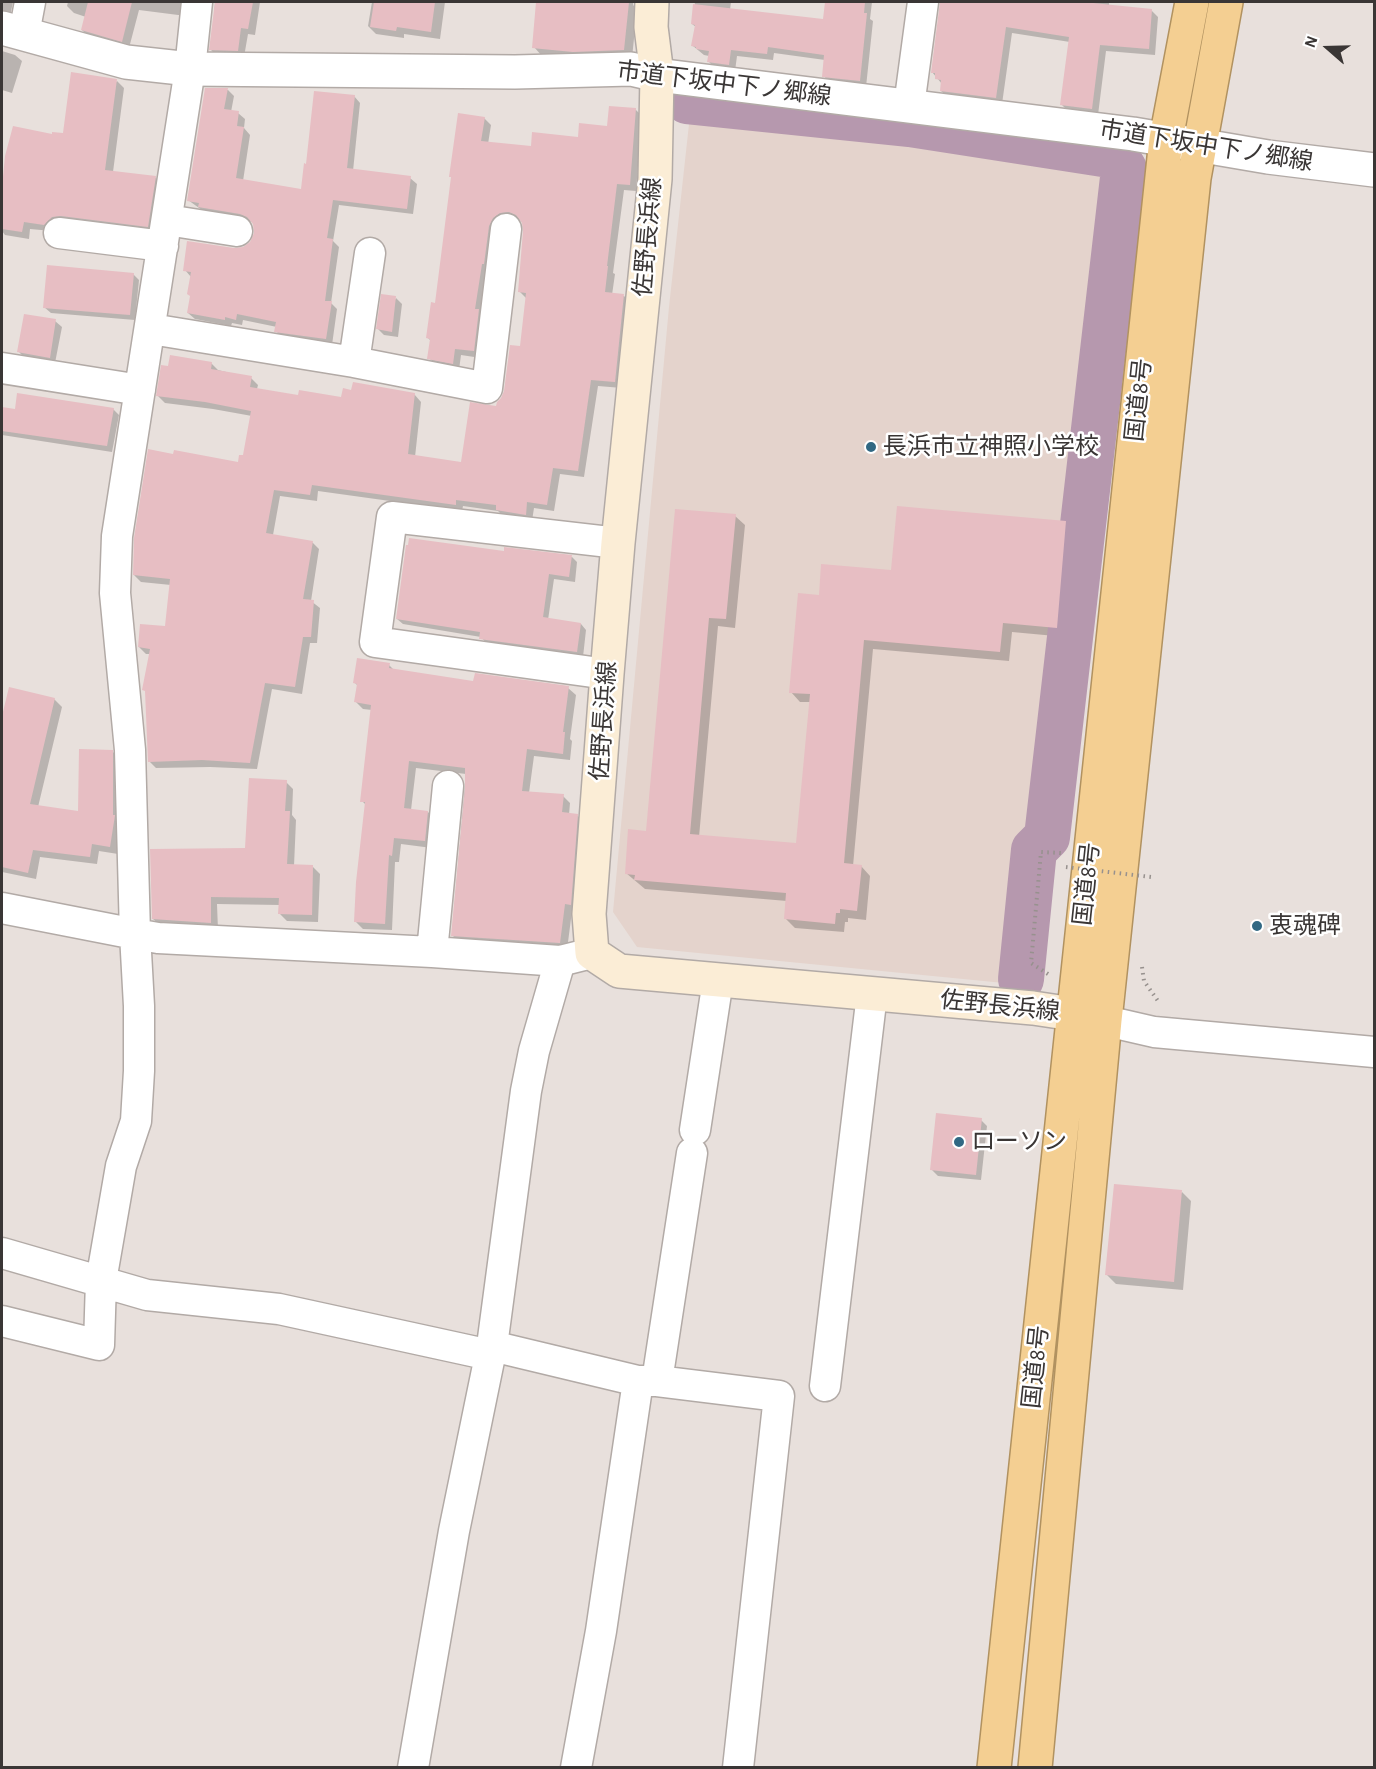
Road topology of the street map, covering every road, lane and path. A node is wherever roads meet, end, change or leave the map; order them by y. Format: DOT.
graph roads {
  1 [pos="30,2"];
  2 [pos="197,2"];
  3 [pos="652,2"];
  4 [pos="923,2"];
  5 [pos="1192,2"];
  6 [pos="1226,2"];
  7 [pos="13,31"];
  8 [pos="190,69"];
  9 [pos="657,75"];
  10 [pos="909,106"];
  11 [pos="1166,139"];
  12 [pos="1200,145"];
  13 [pos="1374,170"];
  14 [pos="506,229"];
  15 [pos="237,231"];
  16 [pos="165,233"];
  17 [pos="59,234"];
  18 [pos="370,253"];
  19 [pos="151,329"];
  20 [pos="354,362"];
  21 [pos="2,368"];
  22 [pos="140,390"];
  23 [pos="618,543"];
  24 [pos="607,674"];
  25 [pos="448,786"];
  26 [pos="1066,867"];
  27 [pos="1151,877"];
  28 [pos="2,908"];
  29 [pos="135,934"];
  30 [pos="432,952"];
  31 [pos="592,953"];
  32 [pos="560,961"];
  33 [pos="718,980"];
  34 [pos="1144,981"];
  35 [pos="872,994"];
  36 [pos="1158,1001"];
  37 [pos="1073,1014"];
  38 [pos="1106,1020"];
  39 [pos="1374,1052"];
  40 [pos="2,1253"];
  41 [pos="101,1281"];
  42 [pos="2,1321"];
  43 [pos="491,1350"];
  44 [pos="648,1381"];
  45 [pos="825,1386"];
  46 [pos="422,1765"];
  47 [pos="576,1767"];
  48 [pos="738,1767"];
  49 [pos="994,1767"];
  50 [pos="1035,1767"];
  1 -- 7 [label="street"];
  2 -- 8 [label="street"];
  3 -- 9 [label="main road, 佐野長浜線"];
  4 -- 10 [label="street"];
  5 -- 11 [label="highway, 国道8号"];
  6 -- 12 [label="highway, 国道8号"];
  7 -- 8 [label="street, 市道下坂中下ノ郷線"];
  8 -- 9 [label="street, 市道下坂中下ノ郷線"];
  8 -- 16 [label="street"];
  9 -- 10 [label="street, 市道下坂中下ノ郷線"];
  9 -- 23 [label="main road, 佐野長浜線"];
  10 -- 11 [label="street, 市道下坂中下ノ郷線"];
  11 -- 12 [label="street, 市道下坂中下ノ郷線"];
  11 -- 37 [label="highway, 国道8号"];
  12 -- 13 [label="street, 市道下坂中下ノ郷線"];
  12 -- 38 [label="highway, 国道8号"];
  14 -- 20 [label="street"];
  15 -- 16 [label="street"];
  16 -- 17 [label="street"];
  16 -- 19 [label="street"];
  18 -- 20 [label="street"];
  19 -- 20 [label="street"];
  19 -- 22 [label="street"];
  21 -- 22 [label="street"];
  22 -- 29 [label="street"];
  23 -- 24 [label="main road, 佐野長浜線"];
  23 -- 24 [label="street"];
  24 -- 31 [label="main road, 佐野長浜線"];
  25 -- 30 [label="street"];
  26 -- 27 [label="path, bridge"];
  28 -- 29 [label="street"];
  29 -- 30 [label="street"];
  29 -- 41 [label="street"];
  30 -- 32 [label="street"];
  31 -- 32 [label="street"];
  31 -- 33 [label="main road, 佐野長浜線"];
  32 -- 43 [label="street"];
  33 -- 35 [label="main road, 佐野長浜線"];
  33 -- 44 [label="street"];
  34 -- 36 [label="path"];
  35 -- 37 [label="main road, 佐野長浜線"];
  35 -- 45 [label="street"];
  37 -- 38 [label="street"];
  37 -- 49 [label="highway, 国道8号"];
  38 -- 39 [label="street"];
  38 -- 50 [label="highway, 国道8号"];
  40 -- 41 [label="street"];
  41 -- 42 [label="street"];
  41 -- 43 [label="street"];
  43 -- 44 [label="street"];
  43 -- 46 [label="street"];
  44 -- 47 [label="street"];
  44 -- 48 [label="street"];
}
